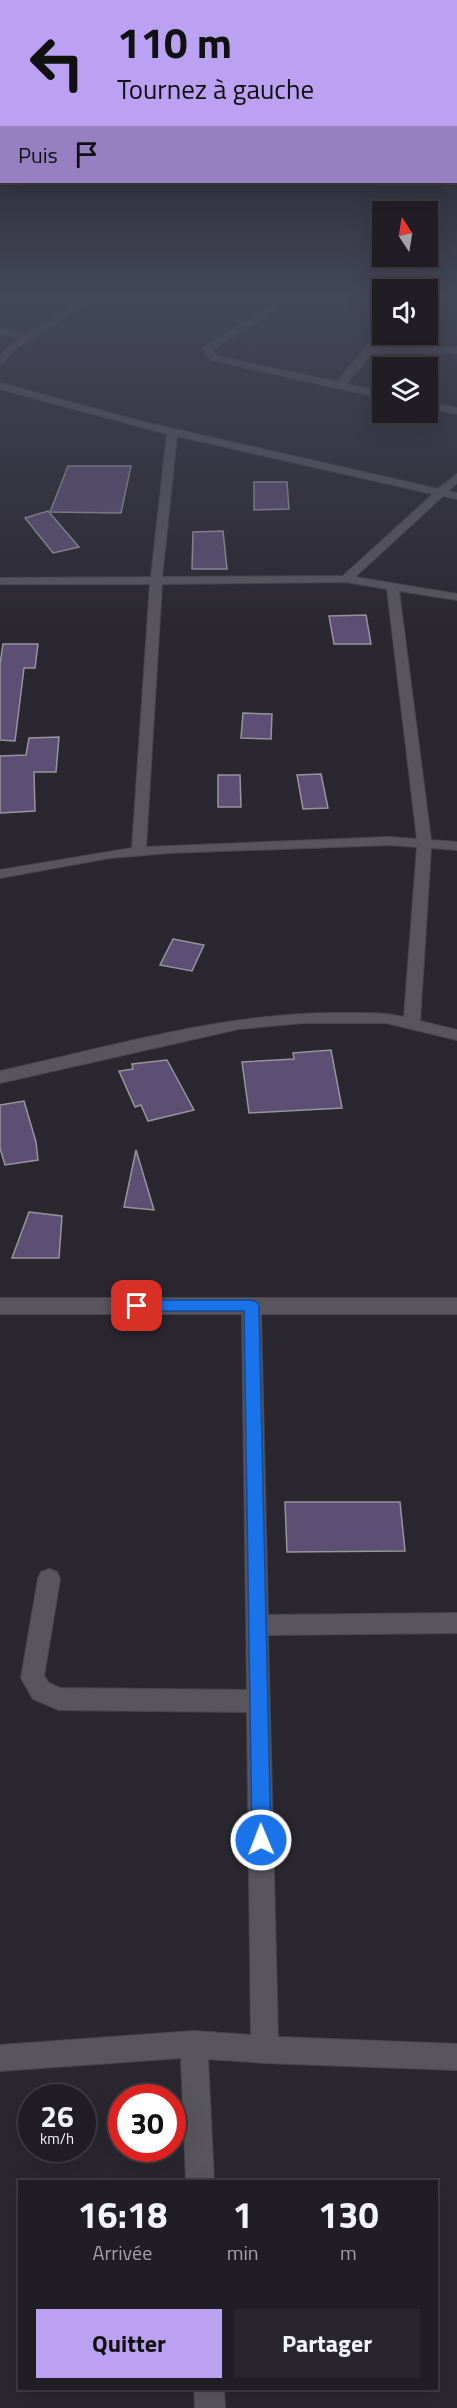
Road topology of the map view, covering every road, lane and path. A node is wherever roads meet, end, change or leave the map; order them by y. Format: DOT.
graph roads {
  1 [pos="84,408"];
  2 [pos="172,432"];
  3 [pos="457,477"];
  4 [pos="441,492"];
  5 [pos="457,496"];
  6 [pos="346,579"];
  7 [pos="0,581"];
  8 [pos="156,582"];
  9 [pos="393,588"];
  10 [pos="457,597"];
  11 [pos="424,842"];
  12 [pos="457,846"];
  13 [pos="139,852"];
  14 [pos="0,874"];
  15 [pos="411,1023"];
  16 [pos="457,1035"];
  17 [pos="0,1077"];
  18 [pos="0,1306"];
  19 [pos="251,1306"];
  20 [pos="457,1306"];
  21 [pos="49,1580"];
  22 [pos="457,1623"];
  23 [pos="257,1625"];
  24 [pos="259,1701"];
  25 [pos="194,2044"];
  26 [pos="265,2050"];
  27 [pos="457,2057"];
  28 [pos="0,2058"];
  29 [pos="200,2180"];
  30 [pos="209,2390"];
  31 [pos="210,2408"];
  1 -- 2 [label="street"];
  2 -- 4 [label="street"];
  2 -- 8 [label="street"];
  3 -- 4 [label="street"];
  4 -- 5 [label="street"];
  4 -- 6 [label="street"];
  6 -- 8 [label="street"];
  6 -- 9 [label="street"];
  7 -- 8 [label="street"];
  8 -- 13 [label="street"];
  9 -- 10 [label="street"];
  9 -- 11 [label="street"];
  11 -- 12 [label="street"];
  11 -- 13 [label="street"];
  11 -- 15 [label="street"];
  13 -- 14 [label="street"];
  15 -- 16 [label="street"];
  15 -- 17 [label="street"];
  18 -- 19 [label="street"];
  19 -- 20 [label="street"];
  19 -- 23 [label="street"];
  21 -- 24 [label="street"];
  22 -- 23 [label="street"];
  23 -- 24 [label="street"];
  24 -- 26 [label="street"];
  25 -- 26 [label="street"];
  25 -- 28 [label="street"];
  25 -- 29 [label="street"];
  26 -- 27 [label="street"];
  30 -- 31 [label="street"];
}
